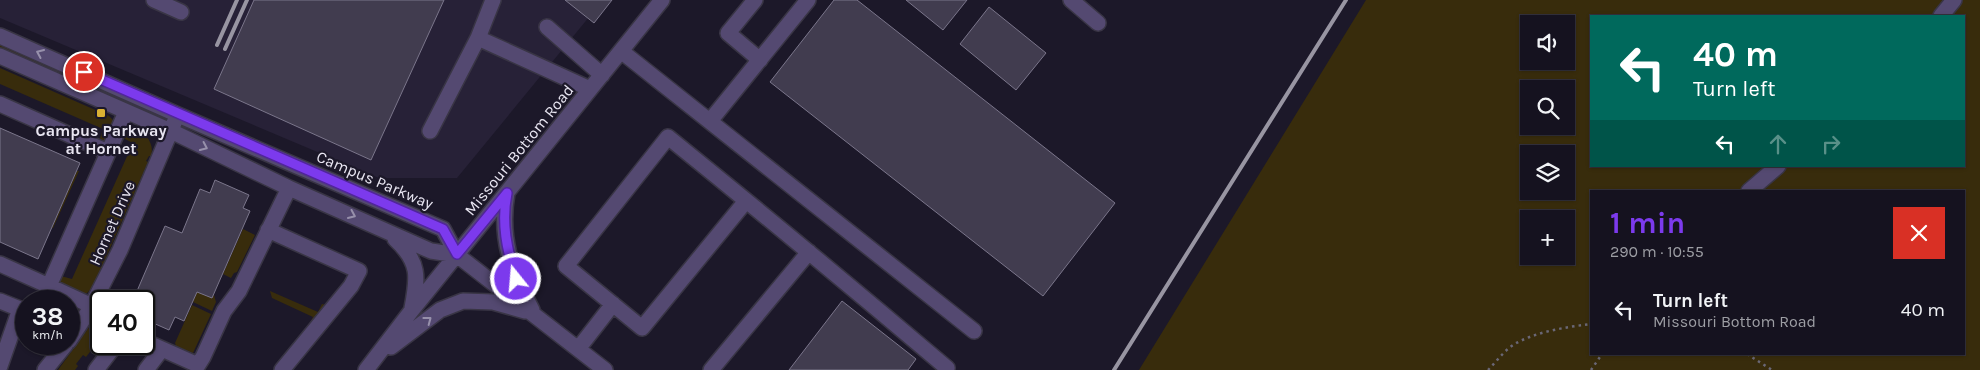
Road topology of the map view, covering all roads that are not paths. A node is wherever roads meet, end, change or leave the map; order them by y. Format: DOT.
graph roads {
  1 [pos="154,0"];
  2 [pos="493,0"];
  3 [pos="662,0"];
  4 [pos="755,0"];
  5 [pos="808,0"];
  6 [pos="1071,0"];
  7 [pos="1954,0"];
  8 [pos="181,12"];
  9 [pos="1942,15"];
  10 [pos="1098,23"];
  11 [pos="547,27"];
  12 [pos="0,36"];
  13 [pos="478,38"];
  14 [pos="621,51"];
  15 [pos="0,56"];
  16 [pos="760,60"];
  17 [pos="602,75"];
  18 [pos="590,89"];
  19 [pos="0,104"];
  20 [pos="126,112"];
  21 [pos="178,115"];
  22 [pos="710,121"];
  23 [pos="430,131"];
  24 [pos="171,132"];
  25 [pos="108,152"];
  26 [pos="1777,167"];
  27 [pos="289,188"];
  28 [pos="1750,190"];
  29 [pos="507,193"];
  30 [pos="746,201"];
  31 [pos="268,230"];
  32 [pos="388,231"];
  33 [pos="809,252"];
  34 [pos="457,254"];
  35 [pos="0,264"];
  36 [pos="49,286"];
  37 [pos="103,290"];
  38 [pos="0,301"];
  39 [pos="613,304"];
  40 [pos="90,307"];
  41 [pos="412,310"];
  42 [pos="534,314"];
  43 [pos="90,316"];
  44 [pos="80,328"];
  45 [pos="974,331"];
  46 [pos="155,346"];
  47 [pos="162,349"];
  48 [pos="578,349"];
  49 [pos="57,355"];
  50 [pos="108,355"];
  51 [pos="371,365"];
  52 [pos="0,366"];
  53 [pos="45,370"];
  54 [pos="96,370"];
  55 [pos="146,370"];
  56 [pos="282,370"];
  57 [pos="605,370"];
  58 [pos="711,370"];
  59 [pos="946,370"];
  1 -- 8 [label="street"];
  2 -- 13 [label="street"];
  3 -- 14 [label="street, Missouri Bottom Road"];
  4 -- 16 [label="street"];
  5 -- 16 [label="street"];
  6 -- 10 [label="street"];
  7 -- 9 [label="street"];
  11 -- 17 [label="street"];
  21 -- 12 [label="street, Campus Parkway, one-way"];
  13 -- 18 [label="street"];
  13 -- 23 [label="street"];
  14 -- 17 [label="street, Missouri Bottom Road"];
  14 -- 22 [label="street"];
  15 -- 20 [label="street"];
  16 -- 22 [label="street"];
  17 -- 18 [label="street, Missouri Bottom Road"];
  18 -- 29 [label="street, Missouri Bottom Road"];
  19 -- 25 [label="street"];
  20 -- 24 [label="street"];
  20 -- 25 [label="street"];
  21 -- 24 [label="street, Hornet Drive"];
  21 -- 34 [label="street, Campus Parkway"];
  22 -- 45 [label="street"];
  24 -- 27 [label="street, one-way"];
  24 -- 37 [label="street, Hornet Drive"];
  25 -- 36 [label="street"];
  26 -- 28 [label="street"];
  27 -- 31 [label="street"];
  27 -- 32 [label="street, one-way"];
  29 -- 34 [label="street, Missouri Bottom Road"];
  29 -- 42 [label="street"];
  30 -- 33 [label="street"];
  30 -- 39 [label="street"];
  30 -- 39 [label="street"];
  31 -- 47 [label="street"];
  31 -- 56 [label="street"];
  32 -- 34 [label="street"];
  32 -- 41 [label="street"];
  33 -- 58 [label="street"];
  33 -- 59 [label="street"];
  34 -- 41 [label="street, Missouri Bottom Road"];
  34 -- 42 [label="street"];
  35 -- 36 [label="street"];
  36 -- 40 [label="street"];
  38 -- 52 [label="street"];
  39 -- 48 [label="street"];
  41 -- 51 [label="street, Missouri Bottom Road"];
  42 -- 48 [label="street"];
  51 -- 42 [label="street, one-way"];
  43 -- 44 [label="street, Hornet Drive"];
  46 -- 47 [label="street"];
  47 -- 55 [label="street"];
  48 -- 57 [label="street"];
  49 -- 53 [label="street, Hornet Drive"];
  50 -- 54 [label="street"];
}
